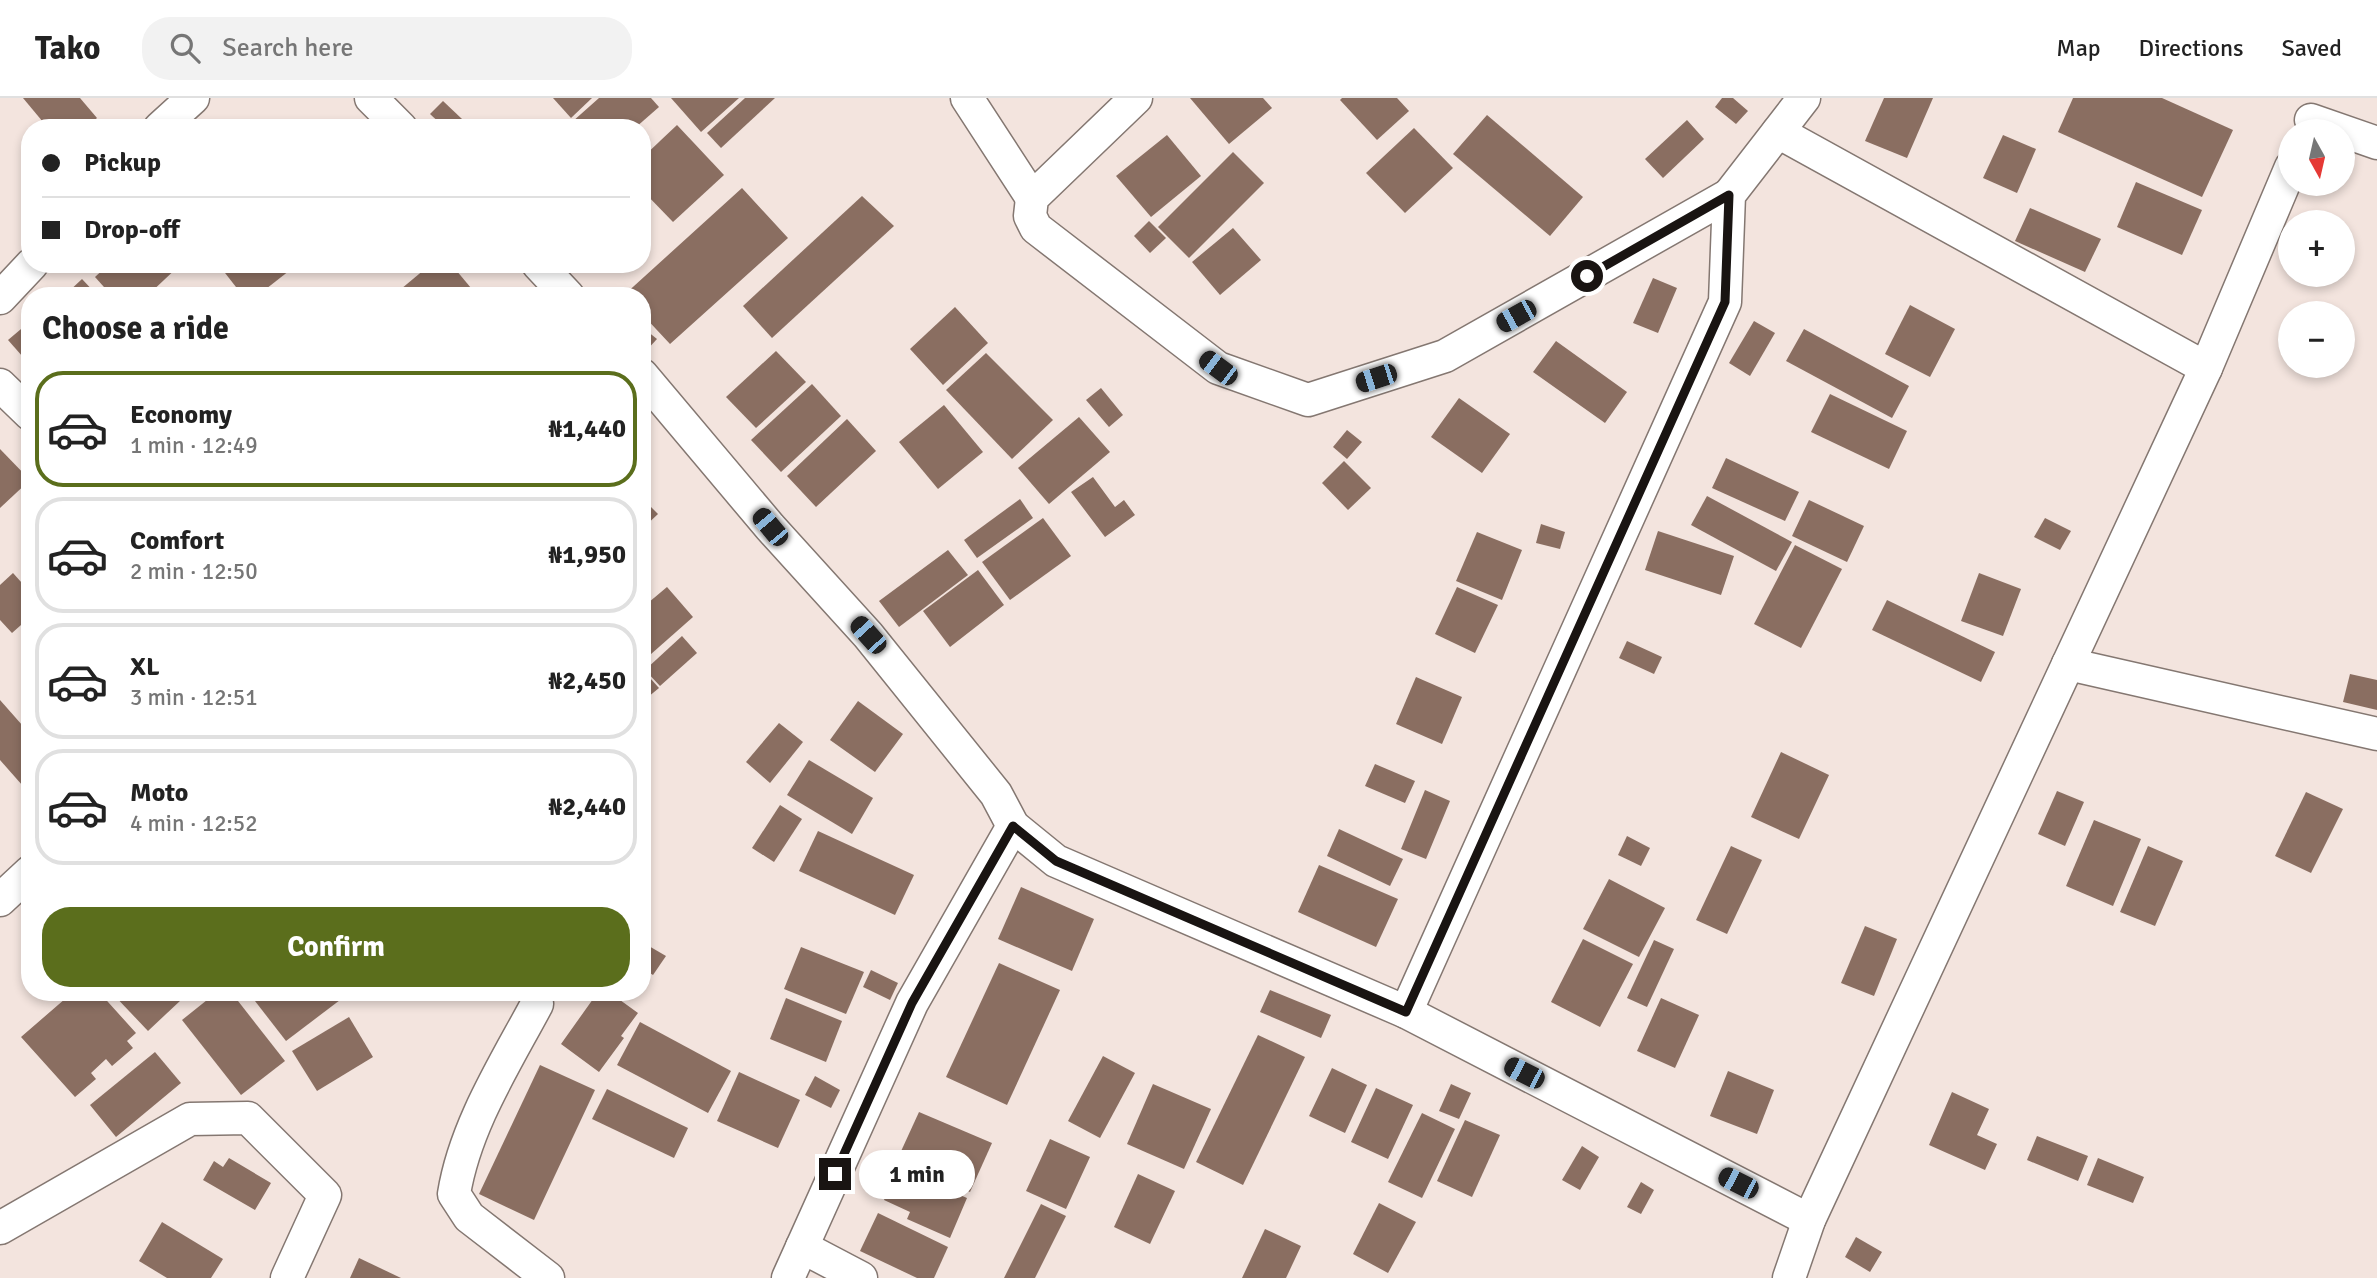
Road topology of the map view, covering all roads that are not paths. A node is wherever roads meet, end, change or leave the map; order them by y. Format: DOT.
graph roads {
  1 [pos="193,98"];
  2 [pos="371,98"];
  3 [pos="967,98"];
  4 [pos="1136,98"];
  5 [pos="1804,98"];
  6 [pos="2312,116"];
  7 [pos="170,119"];
  8 [pos="392,119"];
  9 [pos="1778,132"];
  10 [pos="2377,143"];
  11 [pos="1729,195"];
  12 [pos="2279,196"];
  13 [pos="1032,198"];
  14 [pos="24,273"];
  15 [pos="546,273"];
  16 [pos="560,287"];
  17 [pos="0,298"];
  18 [pos="2206,368"];
  19 [pos="0,385"];
  20 [pos="651,386"];
  21 [pos="21,405"];
  22 [pos="2068,664"];
  23 [pos="2377,734"];
  24 [pos="1013,826"];
  25 [pos="21,880"];
  26 [pos="0,900"];
  27 [pos="536,1001"];
  28 [pos="1406,1012"];
  29 [pos="1809,1220"];
  30 [pos="0,1228"];
  31 [pos="802,1247"];
  32 [pos="287,1278"];
  33 [pos="548,1278"];
  34 [pos="788,1278"];
  35 [pos="861,1278"];
  36 [pos="1789,1278"];
  1 -- 7 [label="street"];
  2 -- 8 [label="street"];
  3 -- 13 [label="street"];
  4 -- 13 [label="street"];
  5 -- 9 [label="street"];
  6 -- 10 [label="street"];
  9 -- 11 [label="street"];
  9 -- 18 [label="street"];
  11 -- 13 [label="street"];
  11 -- 28 [label="street"];
  12 -- 18 [label="street"];
  14 -- 17 [label="street"];
  15 -- 16 [label="street"];
  18 -- 22 [label="street"];
  19 -- 21 [label="street"];
  20 -- 24 [label="street"];
  22 -- 23 [label="street"];
  22 -- 29 [label="street"];
  24 -- 28 [label="street"];
  24 -- 31 [label="street"];
  25 -- 26 [label="street"];
  27 -- 33 [label="street"];
  28 -- 29 [label="street"];
  29 -- 36 [label="street"];
  30 -- 32 [label="street"];
  31 -- 34 [label="street"];
  31 -- 35 [label="street"];
}
